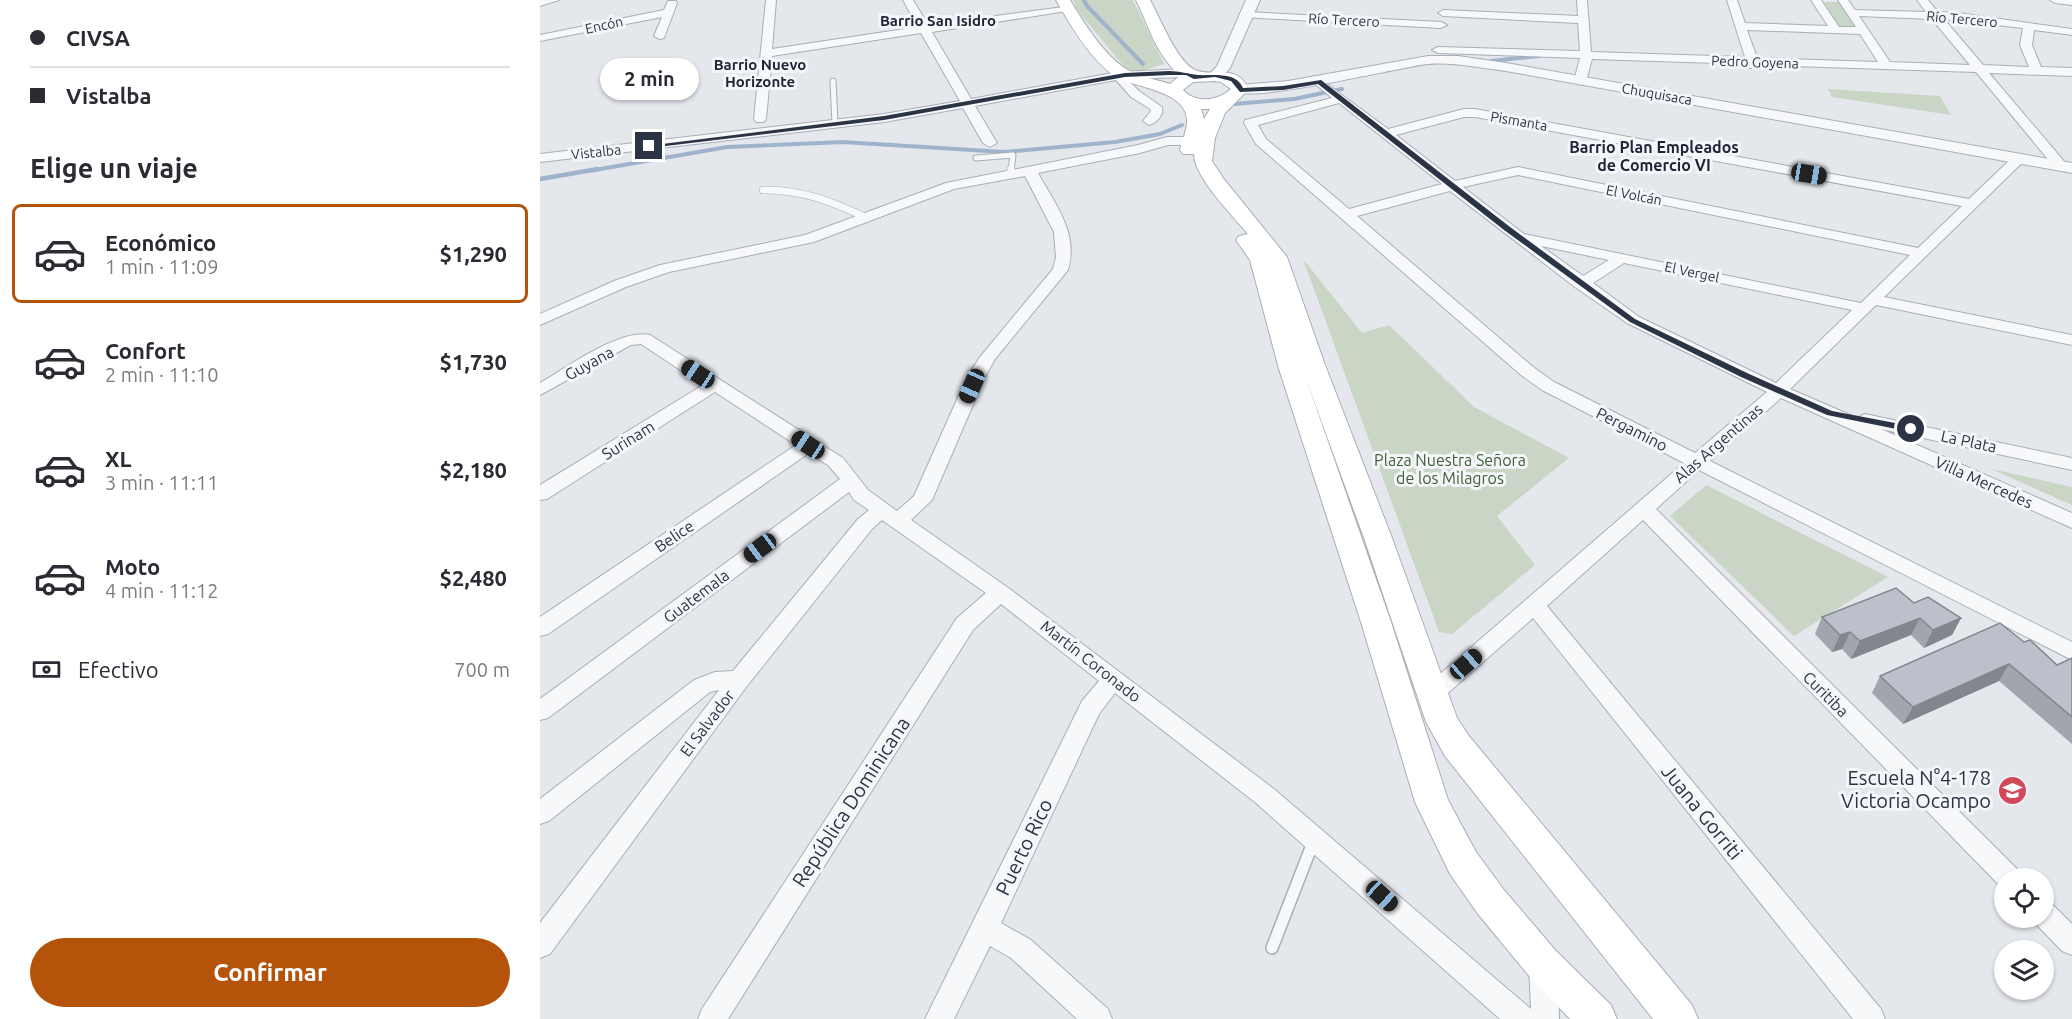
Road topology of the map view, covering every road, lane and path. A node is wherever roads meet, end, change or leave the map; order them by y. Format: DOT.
graph roads {
  1 [pos="554,0"];
  2 [pos="771,0"];
  3 [pos="908,0"];
  4 [pos="1143,0"];
  5 [pos="1253,0"];
  6 [pos="1445,0"];
  7 [pos="1582,0"];
  8 [pos="1732,0"];
  9 [pos="1816,0"];
  10 [pos="1843,0"];
  11 [pos="1922,0"];
  12 [pos="2055,0"];
  13 [pos="2072,2"];
  14 [pos="540,3"];
  15 [pos="1065,4"];
  16 [pos="671,6"];
  17 [pos="1443,13"];
  18 [pos="1852,13"];
  19 [pos="1246,15"];
  20 [pos="1935,15"];
  21 [pos="1584,20"];
  22 [pos="1441,26"];
  23 [pos="1741,26"];
  24 [pos="2029,26"];
  25 [pos="924,29"];
  26 [pos="1836,30"];
  27 [pos="1864,31"];
  28 [pos="2072,32"];
  29 [pos="660,36"];
  30 [pos="540,38"];
  31 [pos="766,53"];
  32 [pos="1438,55"];
  33 [pos="1586,58"];
  34 [pos="1754,64"];
  35 [pos="1887,66"];
  36 [pos="1506,68"];
  37 [pos="2036,70"];
  38 [pos="1983,71"];
  39 [pos="2072,72"];
  40 [pos="1122,76"];
  41 [pos="1215,76"];
  42 [pos="2072,77"];
  43 [pos="833,81"];
  44 [pos="1580,81"];
  45 [pos="1186,86"];
  46 [pos="1330,90"];
  47 [pos="1232,95"];
  48 [pos="968,104"];
  49 [pos="760,119"];
  50 [pos="1149,121"];
  51 [pos="835,124"];
  52 [pos="1385,134"];
  53 [pos="1191,141"];
  54 [pos="990,143"];
  55 [pos="540,158"];
  56 [pos="976,158"];
  57 [pos="2020,158"];
  58 [pos="2067,167"];
  59 [pos="1029,170"];
  60 [pos="1010,174"];
  61 [pos="1452,186"];
  62 [pos="763,190"];
  63 [pos="1973,204"];
  64 [pos="1348,214"];
  65 [pos="867,218"];
  66 [pos="1519,237"];
  67 [pos="1922,253"];
  68 [pos="1622,258"];
  69 [pos="1581,284"];
  70 [pos="1869,304"];
  71 [pos="540,320"];
  72 [pos="638,338"];
  73 [pos="2072,340"];
  74 [pos="716,385"];
  75 [pos="540,390"];
  76 [pos="1778,391"];
  77 [pos="1830,413"];
  78 [pos="808,445"];
  79 [pos="1697,462"];
  80 [pos="2072,464"];
  81 [pos="851,480"];
  82 [pos="540,494"];
  83 [pos="1643,508"];
  84 [pos="890,515"];
  85 [pos="2072,521"];
  86 [pos="1000,592"];
  87 [pos="1534,604"];
  88 [pos="540,628"];
  89 [pos="2072,652"];
  90 [pos="1114,679"];
  91 [pos="739,680"];
  92 [pos="1432,694"];
  93 [pos="540,711"];
  94 [pos="540,813"];
  95 [pos="1314,840"];
  96 [pos="1999,868"];
  97 [pos="2054,923"];
  98 [pos="985,928"];
  99 [pos="2072,942"];
  100 [pos="540,945"];
  101 [pos="1272,948"];
  102 [pos="1543,964"];
  103 [pos="712,1019"];
  104 [pos="939,1019"];
  105 [pos="1098,1019"];
  106 [pos="1521,1019"];
  107 [pos="1545,1019"];
  108 [pos="1598,1019"];
  109 [pos="1678,1019"];
  110 [pos="1871,1019"];
  1 -- 14 [label="street"];
  2 -- 31 [label="street"];
  3 -- 25 [label="street"];
  4 -- 45 [label="main road"];
  5 -- 19 [label="street"];
  6 -- 17 [label="street"];
  7 -- 21 [label="street"];
  8 -- 23 [label="street"];
  9 -- 26 [label="street"];
  10 -- 18 [label="street"];
  11 -- 20 [label="street"];
  12 -- 13 [label="street"];
  15 -- 25 [label="street"];
  15 -- 40 [label="main road"];
  16 -- 29 [label="street"];
  16 -- 30 [label="street, Encón"];
  17 -- 21 [label="street"];
  17 -- 22 [label="street"];
  18 -- 20 [label="street, Río Tercero"];
  18 -- 27 [label="street"];
  19 -- 22 [label="street, Río Tercero"];
  19 -- 41 [label="street"];
  20 -- 24 [label="street, Río Tercero"];
  20 -- 38 [label="street"];
  21 -- 33 [label="street"];
  22 -- 32 [label="street"];
  23 -- 26 [label="street"];
  23 -- 34 [label="street"];
  24 -- 28 [label="street, Río Tercero"];
  24 -- 37 [label="street"];
  25 -- 31 [label="street"];
  25 -- 48 [label="street"];
  26 -- 27 [label="street"];
  27 -- 35 [label="street"];
  31 -- 49 [label="street"];
  32 -- 33 [label="street, Pedro Goyena"];
  32 -- 36 [label="street, Chuquisaca"];
  32 -- 46 [label="street, Chuquisaca"];
  33 -- 34 [label="street, Pedro Goyena"];
  33 -- 36 [label="street, Pedro Goyena"];
  33 -- 44 [label="street"];
  34 -- 35 [label="street, Pedro Goyena"];
  34 -- 38 [label="street, Pedro Goyena"];
  35 -- 38 [label="street, Pedro Goyena"];
  36 -- 44 [label="street, Chuquisaca"];
  37 -- 38 [label="street, Pedro Goyena"];
  37 -- 39 [label="street, Pedro Goyena"];
  38 -- 42 [label="street, Pedro Goyena"];
  38 -- 58 [label="street"];
  40 -- 45 [label="main road"];
  40 -- 48 [label="street, Vistalba"];
  40 -- 50 [label="street"];
  41 -- 45 [label="main road"];
  41 -- 47 [label="main road"];
  43 -- 51 [label="lane"];
  44 -- 57 [label="street, Chuquisaca"];
  45 -- 47 [label="main road"];
  45 -- 53 [label="main road"];
  46 -- 47 [label="street, Chuquisaca"];
  46 -- 52 [label="street, Villa Mercedes"];
  46 -- 64 [label="street, Pergamino"];
  47 -- 92 [label="main road"];
  48 -- 51 [label="street, Vistalba"];
  48 -- 54 [label="street"];
  51 -- 55 [label="street, Vistalba"];
  52 -- 61 [label="street, Villa Mercedes"];
  52 -- 63 [label="street, Pismanta"];
  53 -- 59 [label="street"];
  53 -- 102 [label="main road"];
  56 -- 60 [label="lane"];
  57 -- 58 [label="street, Chuquisaca"];
  57 -- 63 [label="street, Alas Argentinas"];
  59 -- 60 [label="street"];
  59 -- 84 [label="street, El Salvador"];
  60 -- 65 [label="street"];
  61 -- 64 [label="street, El Volcán"];
  61 -- 66 [label="street, Villa Mercedes"];
  61 -- 67 [label="street, El Volcán"];
  62 -- 65 [label="lane"];
  63 -- 67 [label="street, Alas Argentinas"];
  64 -- 79 [label="street, Pergamino"];
  65 -- 71 [label="street"];
  66 -- 68 [label="street, El Vergel"];
  66 -- 69 [label="street, Villa Mercedes"];
  67 -- 70 [label="street, Alas Argentinas"];
  68 -- 69 [label="street"];
  68 -- 70 [label="street, El Vergel"];
  69 -- 76 [label="street, Villa Mercedes"];
  70 -- 73 [label="street, El Vergel"];
  70 -- 76 [label="street, Alas Argentinas"];
  72 -- 74 [label="street, Martín Coronado"];
  72 -- 75 [label="street, Guyana"];
  74 -- 78 [label="street, Martín Coronado"];
  74 -- 82 [label="street, Surinam"];
  76 -- 77 [label="street, Villa Mercedes"];
  76 -- 79 [label="street, Alas Argentinas"];
  77 -- 80 [label="street, La Plata"];
  77 -- 85 [label="street, Villa Mercedes"];
  78 -- 81 [label="street, Martín Coronado"];
  78 -- 88 [label="street, Belice"];
  79 -- 83 [label="street, Alas Argentinas"];
  79 -- 89 [label="street, Pergamino"];
  81 -- 84 [label="street, Martín Coronado"];
  81 -- 93 [label="street, Guatemala"];
  83 -- 87 [label="street, Alas Argentinas"];
  83 -- 96 [label="street, Curitiba"];
  84 -- 86 [label="street, Martín Coronado"];
  84 -- 91 [label="street, El Salvador"];
  86 -- 90 [label="street, Martín Coronado"];
  86 -- 103 [label="street, República Dominicana"];
  87 -- 92 [label="street, Alas Argentinas"];
  87 -- 110 [label="street, Juana Gorriti"];
  90 -- 95 [label="street, Martín Coronado"];
  90 -- 98 [label="street, Puerto Rico"];
  91 -- 94 [label="street"];
  91 -- 100 [label="street, El Salvador"];
  92 -- 109 [label="main road"];
  95 -- 101 [label="lane"];
  95 -- 106 [label="street, Martín Coronado"];
  97 -- 99 [label="street"];
  98 -- 104 [label="street, Puerto Rico"];
  98 -- 105 [label="street"];
  102 -- 107 [label="street"];
  102 -- 108 [label="main road"];
}
